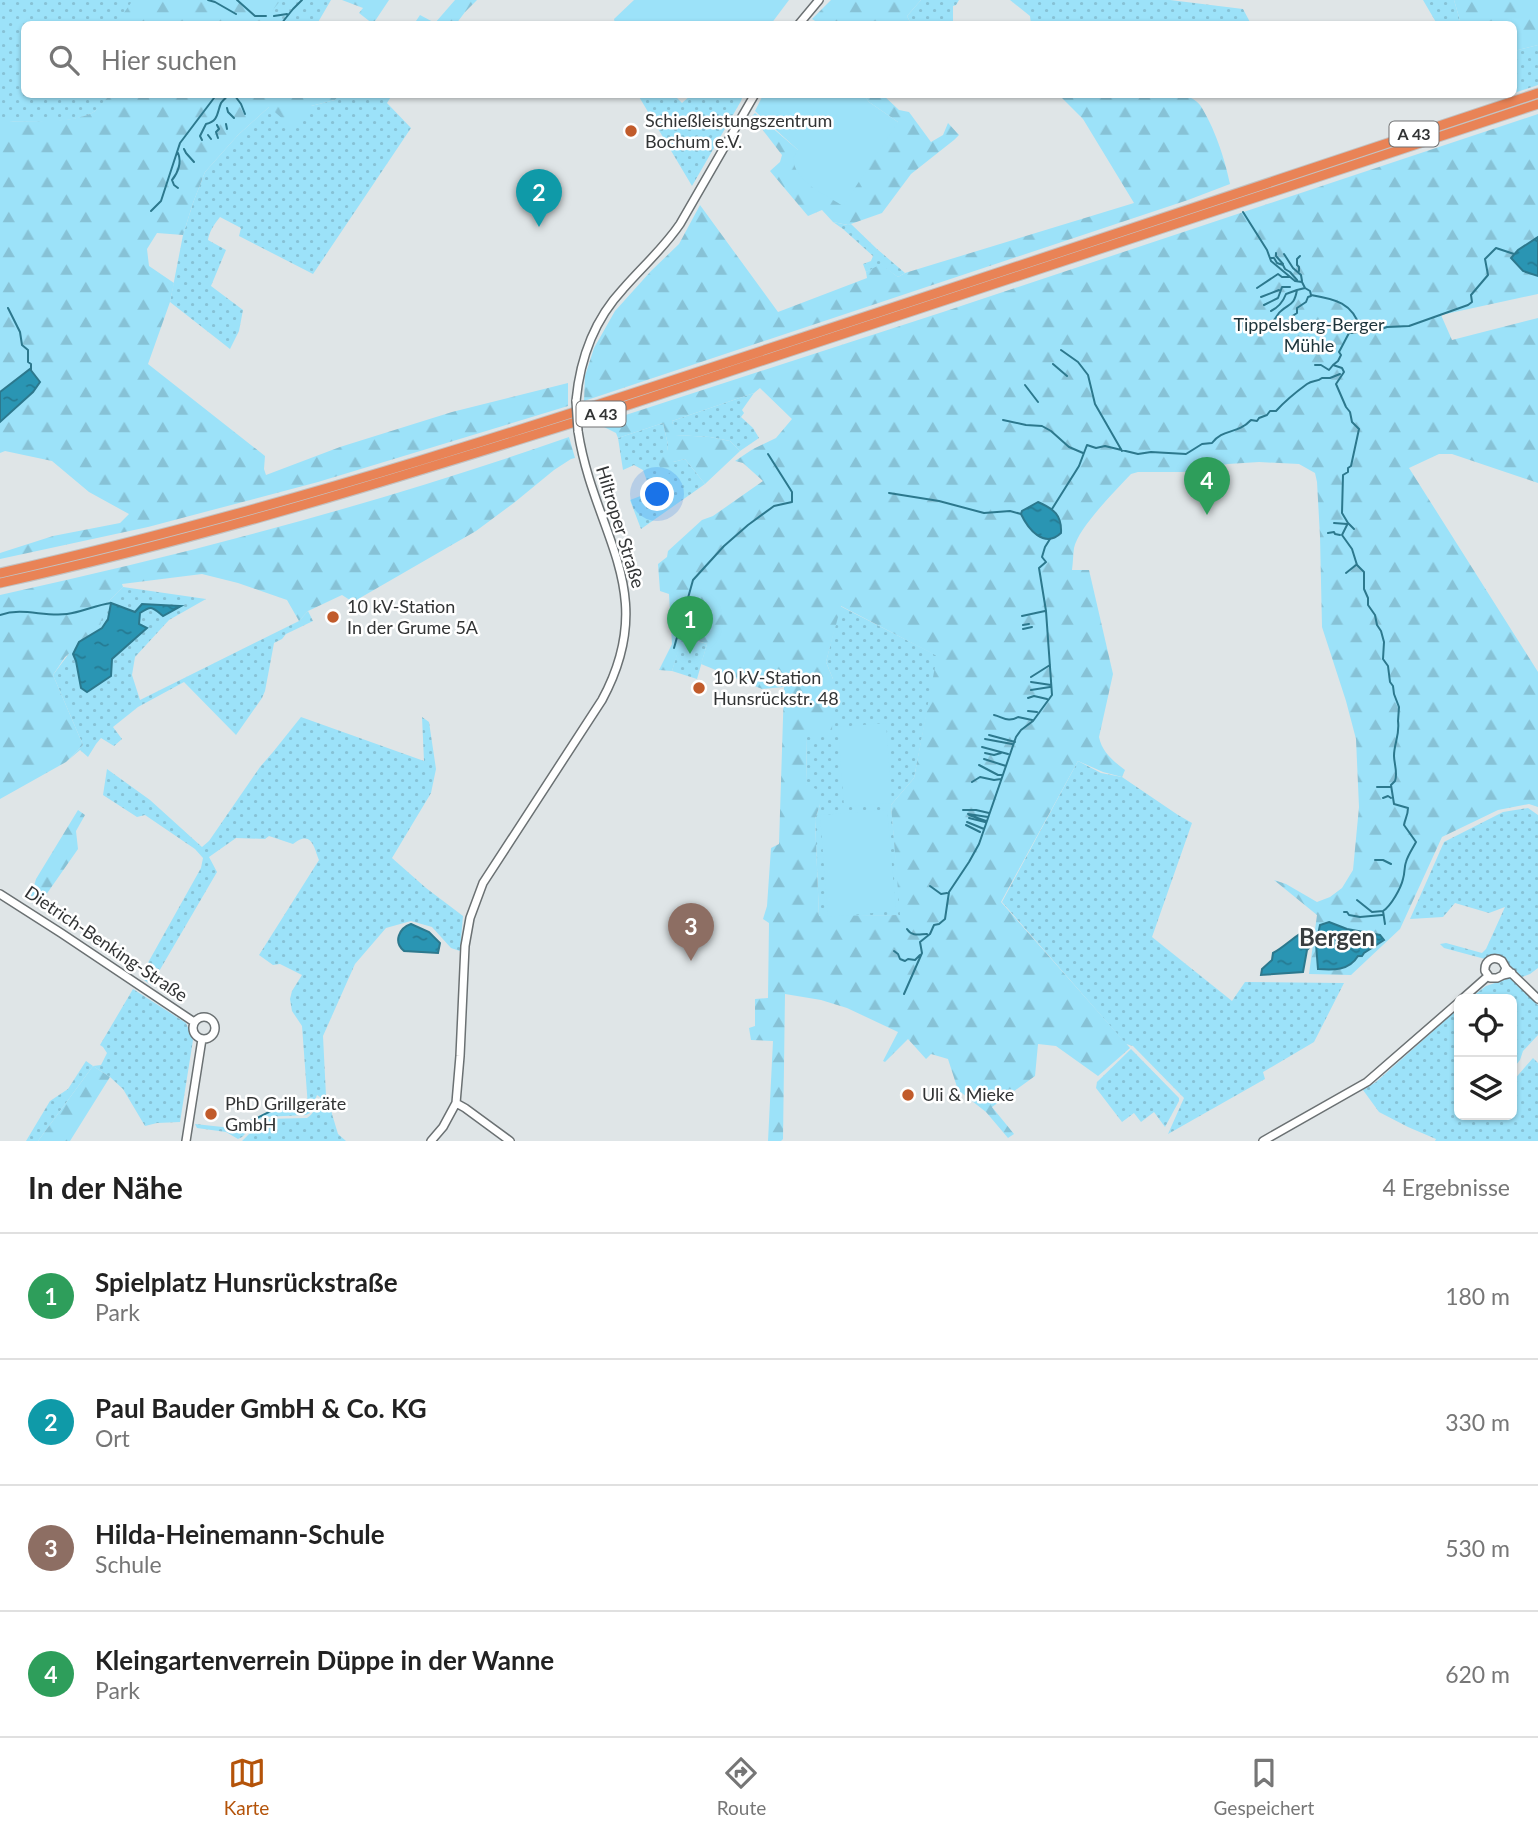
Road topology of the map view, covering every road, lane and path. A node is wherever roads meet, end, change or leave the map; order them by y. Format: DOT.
graph roads {
  1 [pos="819,0"];
  2 [pos="802,21"];
  3 [pos="1538,93"];
  4 [pos="753,98"];
  5 [pos="1538,104"];
  6 [pos="1293,180"];
  7 [pos="1192,213"];
  8 [pos="52,561"];
  9 [pos="0,567"];
  10 [pos="0,573"];
  11 [pos="0,583"];
  12 [pos="0,894"];
  13 [pos="1507,972"];
  14 [pos="1488,976"];
  15 [pos="1468,994"];
  16 [pos="1538,999"];
  17 [pos="1454,1006"];
  18 [pos="194,1022"];
  19 [pos="202,1039"];
  20 [pos="456,1103"];
  21 [pos="186,1141"];
  22 [pos="431,1141"];
  23 [pos="510,1141"];
  24 [pos="1263,1141"];
  1 -- 2 [label="street"];
  3 -- 6 [label="highway, A 43"];
  4 -- 20 [label="street, Hiltroper Straße, bridge"];
  5 -- 6 [label="highway, A 43"];
  6 -- 7 [label="highway, A 43"];
  7 -- 8 [label="highway, A 43"];
  7 -- 11 [label="highway, A 43"];
  8 -- 9 [label="highway"];
  8 -- 10 [label="highway, A 43"];
  12 -- 18 [label="street, Dietrich-Benking-Straße"];
  13 -- 14 [label="street"];
  13 -- 14 [label="street"];
  13 -- 16 [label="street"];
  14 -- 15 [label="street"];
  17 -- 24 [label="street"];
  18 -- 19 [label="street, Dietrich-Benking-Straße"];
  18 -- 19 [label="street, Dietrich-Benking-Straße"];
  19 -- 21 [label="street, Dietrich-Benking-Straße"];
  20 -- 22 [label="street, Hiltroper Straße"];
  20 -- 23 [label="street"];
}
